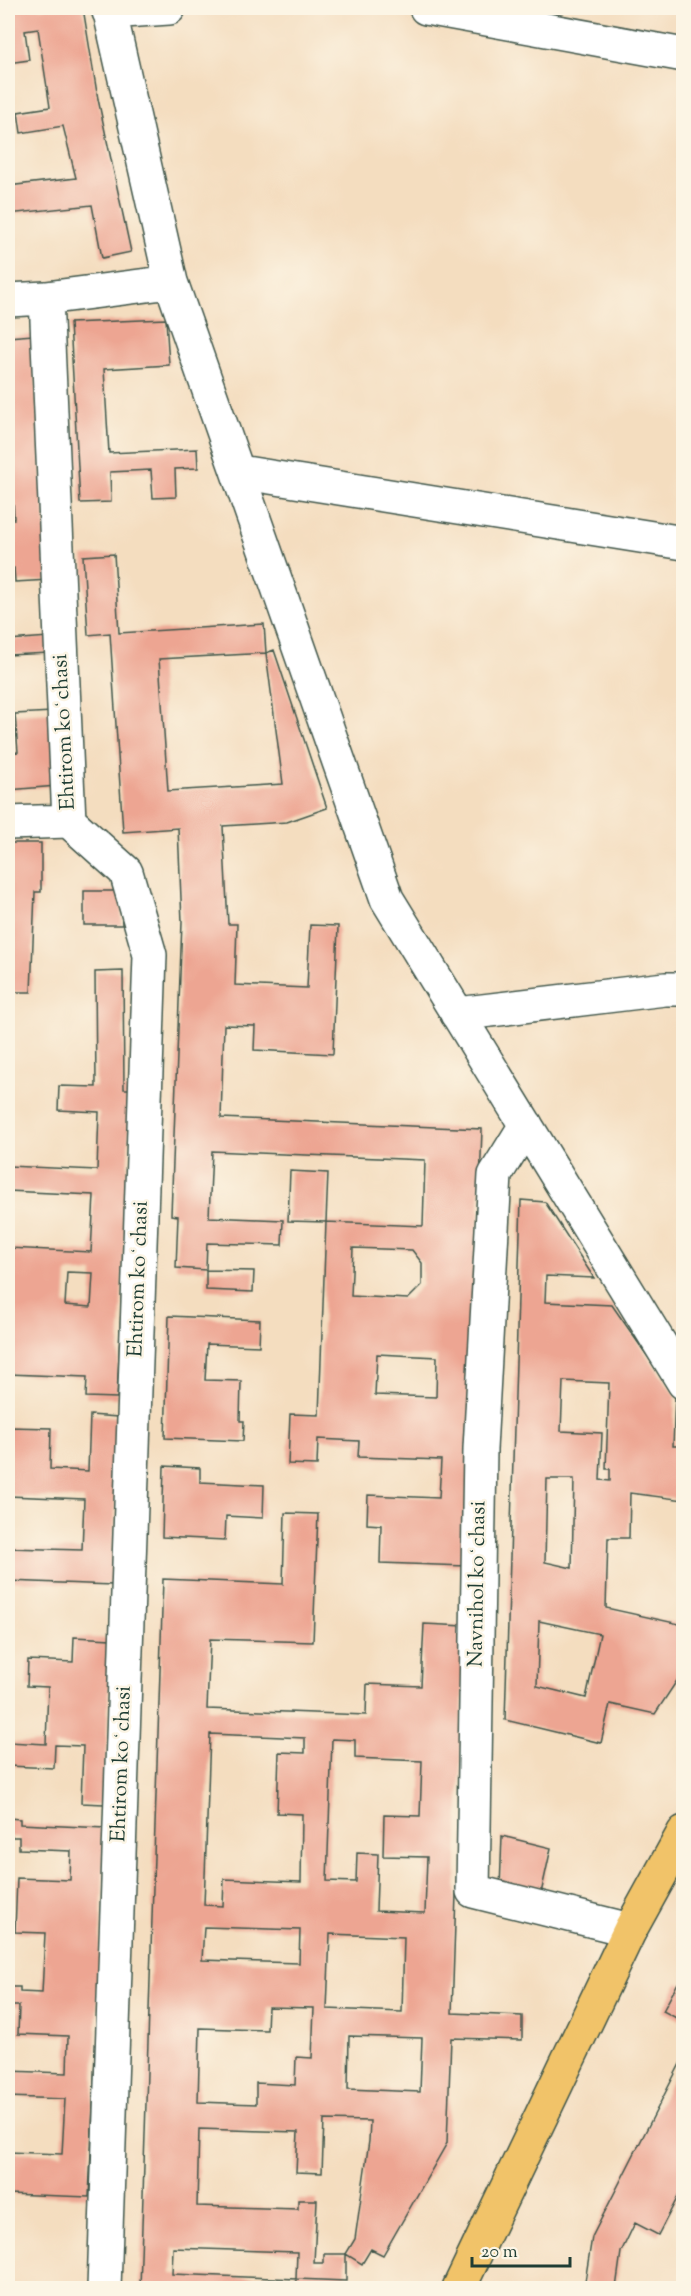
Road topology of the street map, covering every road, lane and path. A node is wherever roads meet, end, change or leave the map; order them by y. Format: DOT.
graph roads {
  1 [pos="169,8"];
  2 [pos="426,8"];
  3 [pos="109,10"];
  4 [pos="684,55"];
  5 [pos="171,282"];
  6 [pos="46,298"];
  7 [pos="8,300"];
  8 [pos="238,472"];
  9 [pos="684,543"];
  10 [pos="69,821"];
  11 [pos="8,823"];
  12 [pos="684,989"];
  13 [pos="457,1014"];
  14 [pos="526,1125"];
  15 [pos="684,1383"];
  16 [pos="684,1832"];
  17 [pos="630,1930"];
  18 [pos="104,2289"];
  19 [pos="459,2289"];
  1 -- 3 [label="street"];
  2 -- 4 [label="street"];
  3 -- 5 [label="street"];
  5 -- 6 [label="street"];
  5 -- 8 [label="street"];
  6 -- 7 [label="street"];
  6 -- 10 [label="street, Ehtirom koʻchasi"];
  8 -- 9 [label="street"];
  8 -- 13 [label="street"];
  10 -- 11 [label="street"];
  10 -- 18 [label="street, Ehtirom koʻchasi"];
  12 -- 13 [label="street"];
  13 -- 14 [label="street"];
  14 -- 15 [label="street"];
  14 -- 17 [label="street, Navnihol koʻchasi"];
  16 -- 17 [label="main road"];
  17 -- 19 [label="main road"];
}
